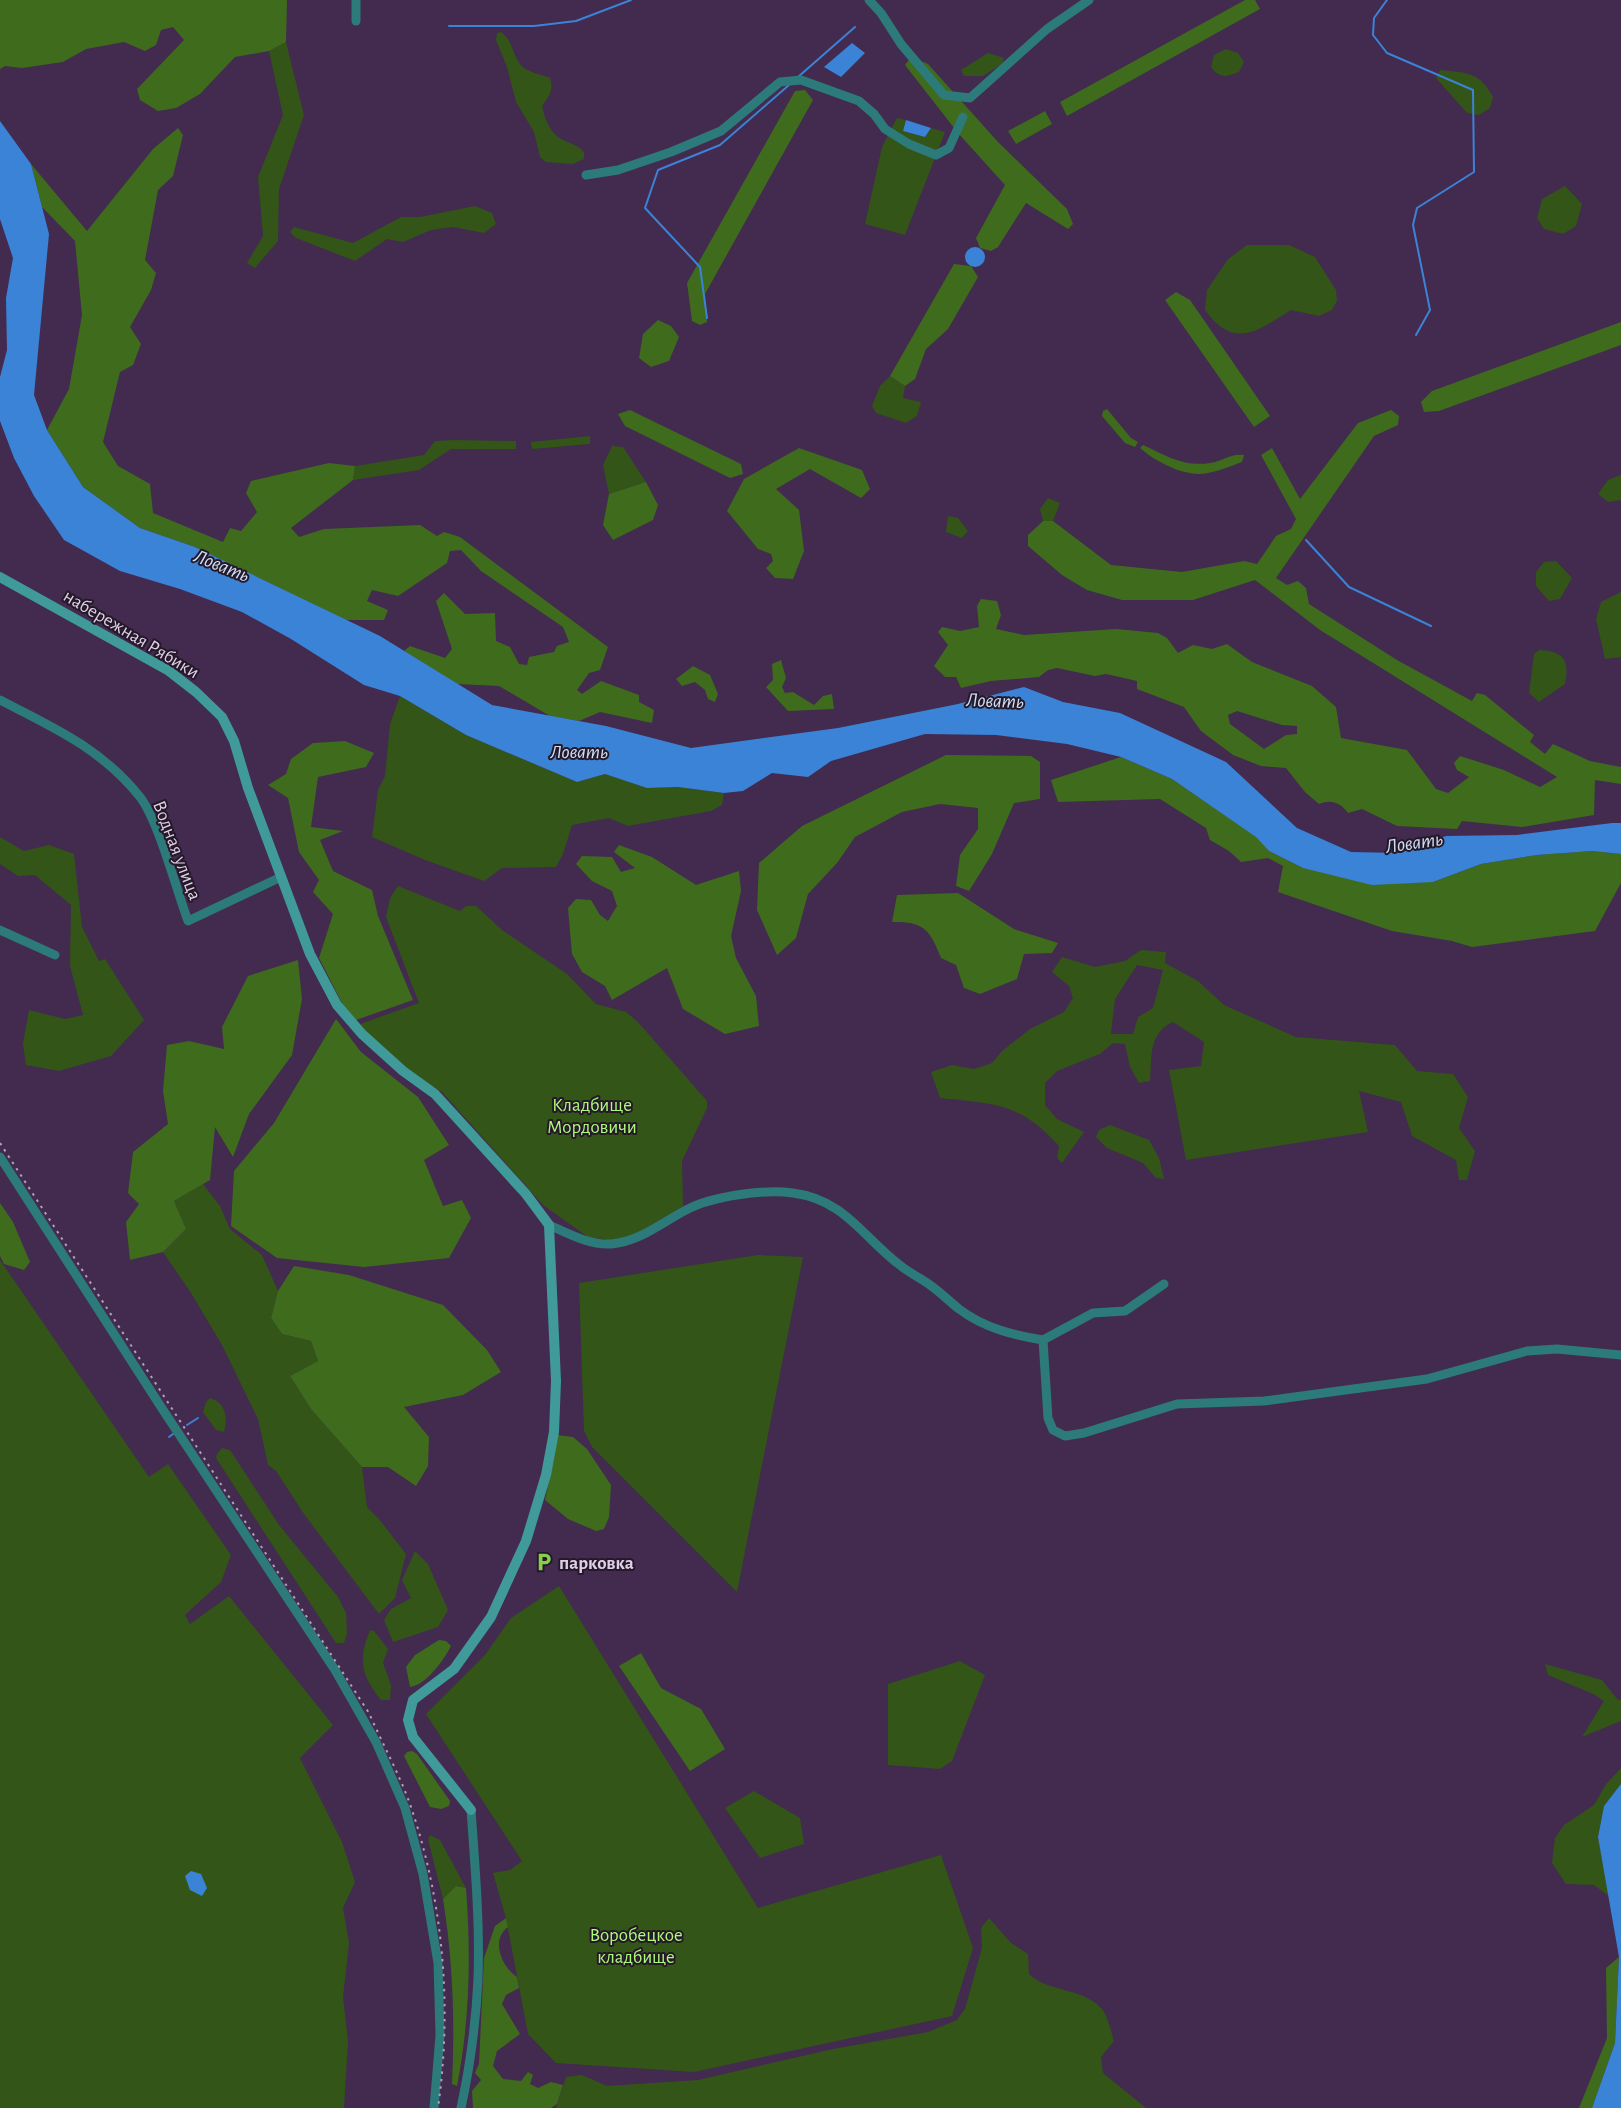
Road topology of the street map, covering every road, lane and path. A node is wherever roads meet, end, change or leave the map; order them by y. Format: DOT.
graph roads {
  1 [pos="356,0"];
  2 [pos="869,0"];
  3 [pos="1089,0"];
  4 [pos="356,21"];
  5 [pos="963,117"];
  6 [pos="586,175"];
  7 [pos="0,577"];
  8 [pos="0,700"];
  9 [pos="281,876"];
  10 [pos="0,930"];
  11 [pos="55,955"];
  12 [pos="0,1157"];
  13 [pos="550,1225"];
  14 [pos="1164,1284"];
  15 [pos="1043,1340"];
  16 [pos="1621,1355"];
  17 [pos="471,1810"];
  18 [pos="434,2108"];
  19 [pos="461,2108"];
  1 -- 4 [label="street"];
  2 -- 3 [label="street"];
  5 -- 6 [label="street"];
  7 -- 9 [label="street, набережная Рябики"];
  8 -- 9 [label="street, Водная улица"];
  9 -- 13 [label="street, набережная Рябики"];
  10 -- 11 [label="street"];
  12 -- 18 [label="street"];
  13 -- 15 [label="street"];
  13 -- 17 [label="street"];
  14 -- 15 [label="street"];
  15 -- 16 [label="street"];
  17 -- 19 [label="street"];
}
